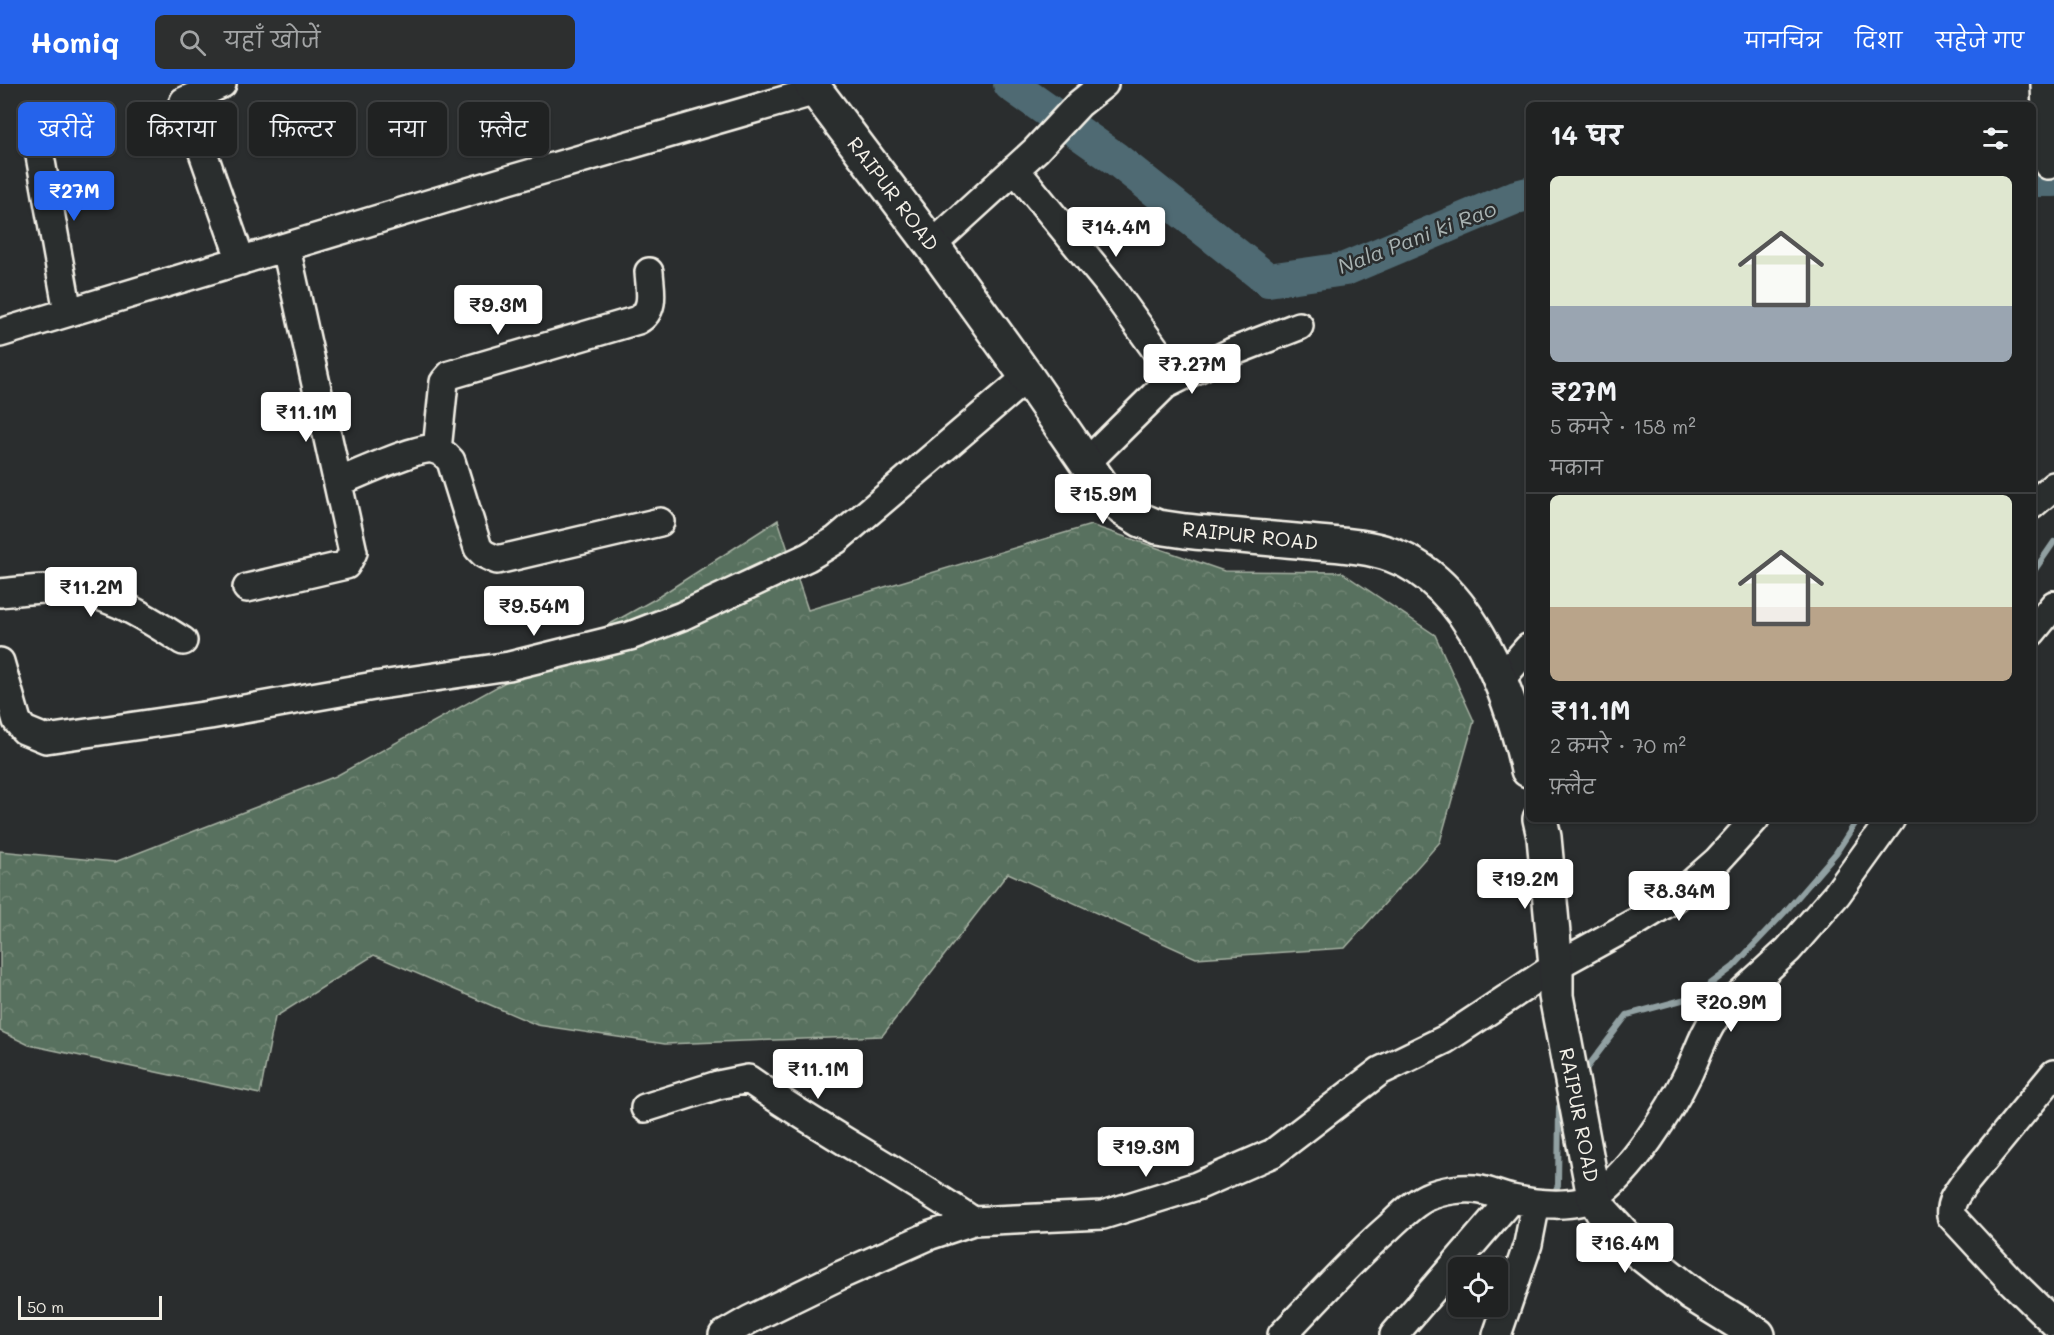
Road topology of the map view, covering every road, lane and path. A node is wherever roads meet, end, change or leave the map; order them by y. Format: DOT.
graph roads {
  1 [pos="222,84"];
  2 [pos="1104,84"];
  3 [pos="2045,84"];
  4 [pos="813,88"];
  5 [pos="40,156"];
  6 [pos="2048,165"];
  7 [pos="1015,169"];
  8 [pos="932,245"];
  9 [pos="286,248"];
  10 [pos="241,261"];
  11 [pos="649,272"];
  12 [pos="68,312"];
  13 [pos="1299,326"];
  14 [pos="0,333"];
  15 [pos="1027,377"];
  16 [pos="1176,378"];
  17 [pos="437,450"];
  18 [pos="1086,463"];
  19 [pos="338,482"];
  20 [pos="2054,486"];
  21 [pos="2036,502"];
  22 [pos="660,522"];
  23 [pos="247,588"];
  24 [pos="0,593"];
  25 [pos="2054,605"];
  26 [pos="2036,627"];
  27 [pos="183,641"];
  28 [pos="1526,650"];
  29 [pos="0,662"];
  30 [pos="1501,679"];
  31 [pos="1526,760"];
  32 [pos="1541,822"];
  33 [pos="1752,822"];
  34 [pos="1888,822"];
  35 [pos="1556,981"];
  36 [pos="2054,1074"];
  37 [pos="645,1108"];
  38 [pos="1594,1197"];
  39 [pos="1538,1202"];
  40 [pos="973,1221"];
  41 [pos="2054,1323"];
  42 [pos="723,1335"];
  43 [pos="1282,1335"];
  44 [pos="1394,1335"];
  45 [pos="1497,1335"];
  46 [pos="1758,1335"];
  1 -- 10 [label="street"];
  2 -- 7 [label="street"];
  3 -- 6 [label="street"];
  4 -- 8 [label="main road, RAIPUR ROAD"];
  4 -- 9 [label="street"];
  5 -- 12 [label="street"];
  7 -- 8 [label="street"];
  7 -- 16 [label="street"];
  8 -- 15 [label="main road, RAIPUR ROAD"];
  9 -- 10 [label="street"];
  9 -- 19 [label="street"];
  10 -- 12 [label="street"];
  11 -- 17 [label="street"];
  12 -- 14 [label="street"];
  13 -- 16 [label="street"];
  15 -- 18 [label="main road, RAIPUR ROAD"];
  15 -- 29 [label="street"];
  16 -- 18 [label="street"];
  17 -- 19 [label="street"];
  17 -- 22 [label="street"];
  18 -- 30 [label="main road, RAIPUR ROAD"];
  19 -- 23 [label="street"];
  20 -- 21 [label="street"];
  24 -- 27 [label="street"];
  25 -- 26 [label="street"];
  28 -- 30 [label="street"];
  30 -- 31 [label="main road, RAIPUR ROAD"];
  32 -- 35 [label="main road, RAIPUR ROAD"];
  33 -- 35 [label="street"];
  34 -- 38 [label="street"];
  35 -- 38 [label="main road, RAIPUR ROAD"];
  35 -- 40 [label="street"];
  36 -- 41 [label="street"];
  37 -- 40 [label="street"];
  38 -- 39 [label="street"];
  38 -- 46 [label="main road, RAIPUR ROAD"];
  39 -- 43 [label="street"];
  39 -- 44 [label="street"];
  39 -- 45 [label="street"];
  40 -- 42 [label="street"];
}
